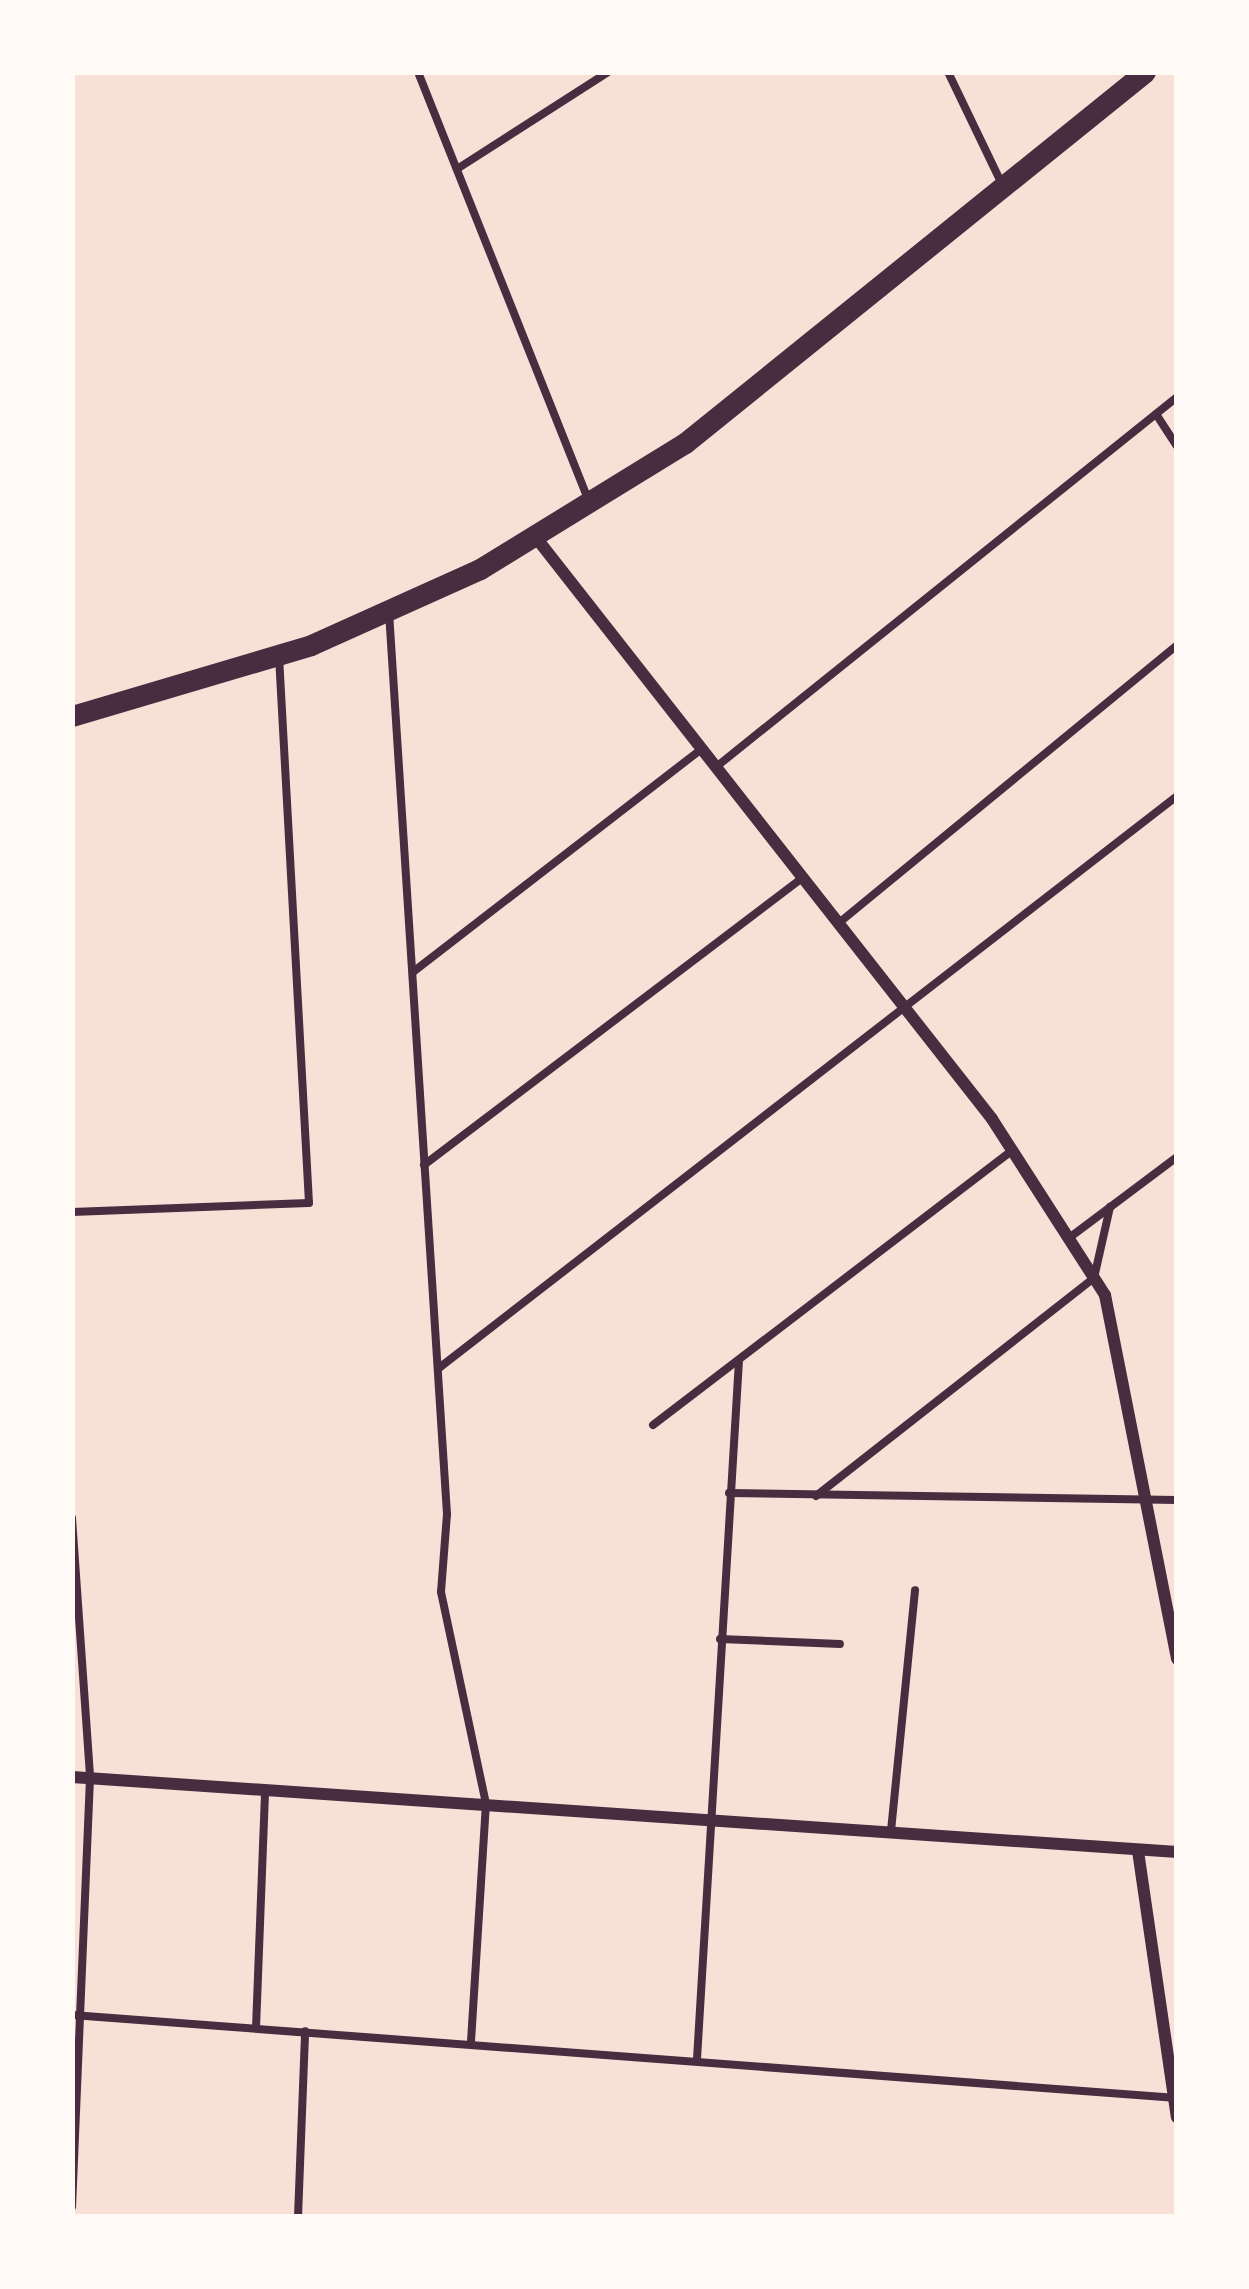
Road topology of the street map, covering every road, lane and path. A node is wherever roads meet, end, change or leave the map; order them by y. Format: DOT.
graph roads {
  1 [pos="418,72"];
  2 [pos="608,72"];
  3 [pos="948,72"];
  4 [pos="1144,72"];
  5 [pos="457,169"];
  6 [pos="1004,186"];
  7 [pos="1177,397"];
  8 [pos="1156,414"];
  9 [pos="1177,446"];
  10 [pos="589,502"];
  11 [pos="534,535"];
  12 [pos="389,610"];
  13 [pos="1177,645"];
  14 [pos="279,654"];
  15 [pos="72,716"];
  16 [pos="702,749"];
  17 [pos="716,767"];
  18 [pos="1177,796"];
  19 [pos="802,878"];
  20 [pos="838,923"];
  21 [pos="412,973"];
  22 [pos="906,1010"];
  23 [pos="1012,1151"];
  24 [pos="1177,1157"];
  25 [pos="424,1165"];
  26 [pos="1110,1208"];
  27 [pos="72,1212"];
  28 [pos="1068,1239"];
  29 [pos="1094,1278"];
  30 [pos="739,1360"];
  31 [pos="437,1369"];
  32 [pos="653,1425"];
  33 [pos="729,1493"];
  34 [pos="814,1497"];
  35 [pos="1177,1500"];
  36 [pos="1145,1501"];
  37 [pos="72,1518"];
  38 [pos="914,1590"];
  39 [pos="720,1639"];
  40 [pos="840,1644"];
  41 [pos="1177,1659"];
  42 [pos="72,1777"];
  43 [pos="90,1778"];
  44 [pos="265,1789"];
  45 [pos="486,1804"];
  46 [pos="709,1820"];
  47 [pos="891,1833"];
  48 [pos="1138,1851"];
  49 [pos="1177,1852"];
  50 [pos="77,2016"];
  51 [pos="256,2028"];
  52 [pos="305,2031"];
  53 [pos="471,2043"];
  54 [pos="697,2060"];
  55 [pos="1176,2098"];
  56 [pos="1177,2116"];
  57 [pos="72,2207"];
  58 [pos="298,2217"];
  1 -- 5 [label="lane"];
  2 -- 5 [label="lane"];
  3 -- 6 [label="lane"];
  4 -- 6 [label="street"];
  5 -- 10 [label="lane"];
  6 -- 10 [label="street"];
  7 -- 8 [label="lane"];
  8 -- 9 [label="lane"];
  8 -- 17 [label="lane"];
  10 -- 11 [label="street"];
  11 -- 12 [label="street"];
  11 -- 16 [label="street"];
  12 -- 14 [label="street"];
  12 -- 21 [label="lane"];
  13 -- 20 [label="lane"];
  14 -- 15 [label="street"];
  14 -- 27 [label="lane"];
  16 -- 17 [label="street"];
  16 -- 21 [label="lane"];
  17 -- 19 [label="street"];
  18 -- 22 [label="lane"];
  19 -- 20 [label="street"];
  19 -- 25 [label="lane"];
  20 -- 22 [label="street"];
  21 -- 25 [label="lane"];
  22 -- 23 [label="street"];
  22 -- 31 [label="lane"];
  23 -- 28 [label="street"];
  23 -- 30 [label="lane"];
  24 -- 26 [label="lane"];
  25 -- 31 [label="lane"];
  26 -- 28 [label="lane"];
  26 -- 29 [label="lane"];
  28 -- 29 [label="street"];
  29 -- 34 [label="lane"];
  29 -- 36 [label="street"];
  30 -- 32 [label="lane"];
  30 -- 33 [label="lane"];
  31 -- 45 [label="lane"];
  33 -- 34 [label="lane"];
  33 -- 39 [label="lane"];
  34 -- 36 [label="lane"];
  35 -- 36 [label="lane"];
  36 -- 41 [label="street"];
  37 -- 43 [label="lane"];
  38 -- 47 [label="lane"];
  39 -- 40 [label="lane"];
  39 -- 46 [label="lane"];
  42 -- 43 [label="street"];
  43 -- 44 [label="street"];
  43 -- 50 [label="lane"];
  44 -- 45 [label="street"];
  44 -- 51 [label="lane"];
  45 -- 46 [label="street"];
  45 -- 53 [label="lane"];
  46 -- 47 [label="street"];
  46 -- 54 [label="lane"];
  47 -- 48 [label="street"];
  48 -- 49 [label="street"];
  48 -- 55 [label="street"];
  50 -- 51 [label="lane"];
  50 -- 57 [label="lane"];
  51 -- 52 [label="lane"];
  52 -- 53 [label="lane"];
  52 -- 58 [label="lane"];
  53 -- 54 [label="lane"];
  54 -- 55 [label="lane"];
  55 -- 56 [label="street"];
}
